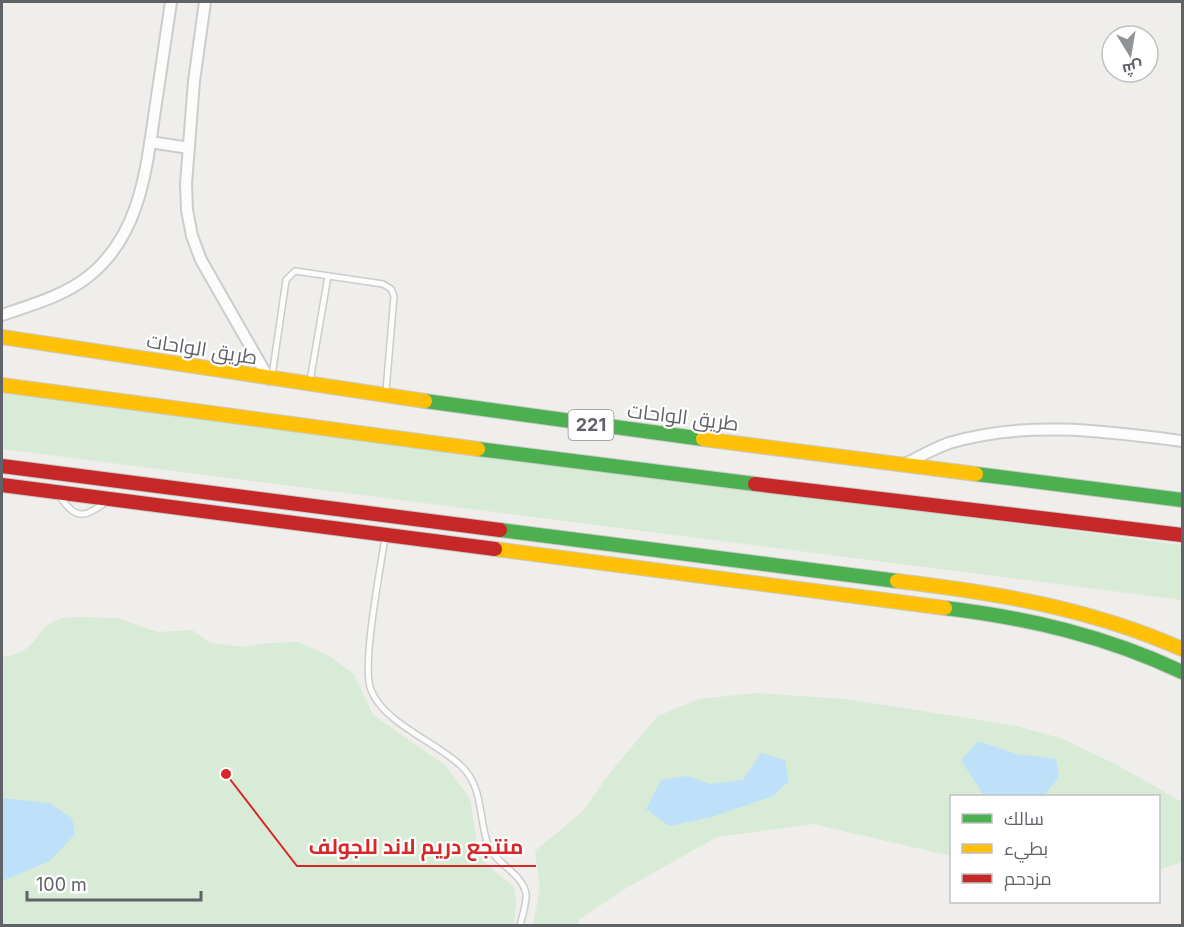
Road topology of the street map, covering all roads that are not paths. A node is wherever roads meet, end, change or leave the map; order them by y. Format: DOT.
graph roads {
  1 [pos="171,2"];
  2 [pos="205,2"];
  3 [pos="150,142"];
  4 [pos="189,148"];
  5 [pos="328,276"];
  6 [pos="2,315"];
  7 [pos="2,337"];
  8 [pos="270,380"];
  9 [pos="2,385"];
  10 [pos="309,385"];
  11 [pos="386,396"];
  12 [pos="1182,441"];
  13 [pos="902,465"];
  14 [pos="2,466"];
  15 [pos="2,485"];
  16 [pos="57,492"];
  17 [pos="195,492"];
  18 [pos="109,499"];
  19 [pos="1182,500"];
  20 [pos="192,510"];
  21 [pos="385,535"];
  22 [pos="1182,535"];
  23 [pos="712,557"];
  24 [pos="710,577"];
  25 [pos="1182,649"];
  26 [pos="1182,672"];
  27 [pos="520,926"];
  1 -- 3 [label="street"];
  2 -- 4 [label="street"];
  3 -- 4 [label="street"];
  3 -- 6 [label="street"];
  4 -- 8 [label="street"];
  5 -- 8 [label="lane"];
  5 -- 10 [label="lane"];
  5 -- 11 [label="lane"];
  7 -- 8 [label="main road, طريق الواحات / 221"];
  8 -- 10 [label="main road, طريق الواحات / 221"];
  9 -- 22 [label="main road, 221"];
  10 -- 11 [label="main road, طريق الواحات / 221"];
  11 -- 13 [label="main road, طريق الواحات / 221"];
  12 -- 13 [label="street"];
  13 -- 19 [label="main road, طريق الواحات / 221"];
  14 -- 17 [label="main road"];
  15 -- 16 [label="main road"];
  16 -- 18 [label="main road"];
  16 -- 18 [label="lane"];
  17 -- 20 [label="main road"];
  17 -- 23 [label="main road"];
  18 -- 20 [label="main road"];
  20 -- 21 [label="main road"];
  21 -- 24 [label="main road"];
  21 -- 27 [label="lane"];
  23 -- 24 [label="main road"];
  23 -- 25 [label="main road"];
  24 -- 26 [label="main road"];
}
